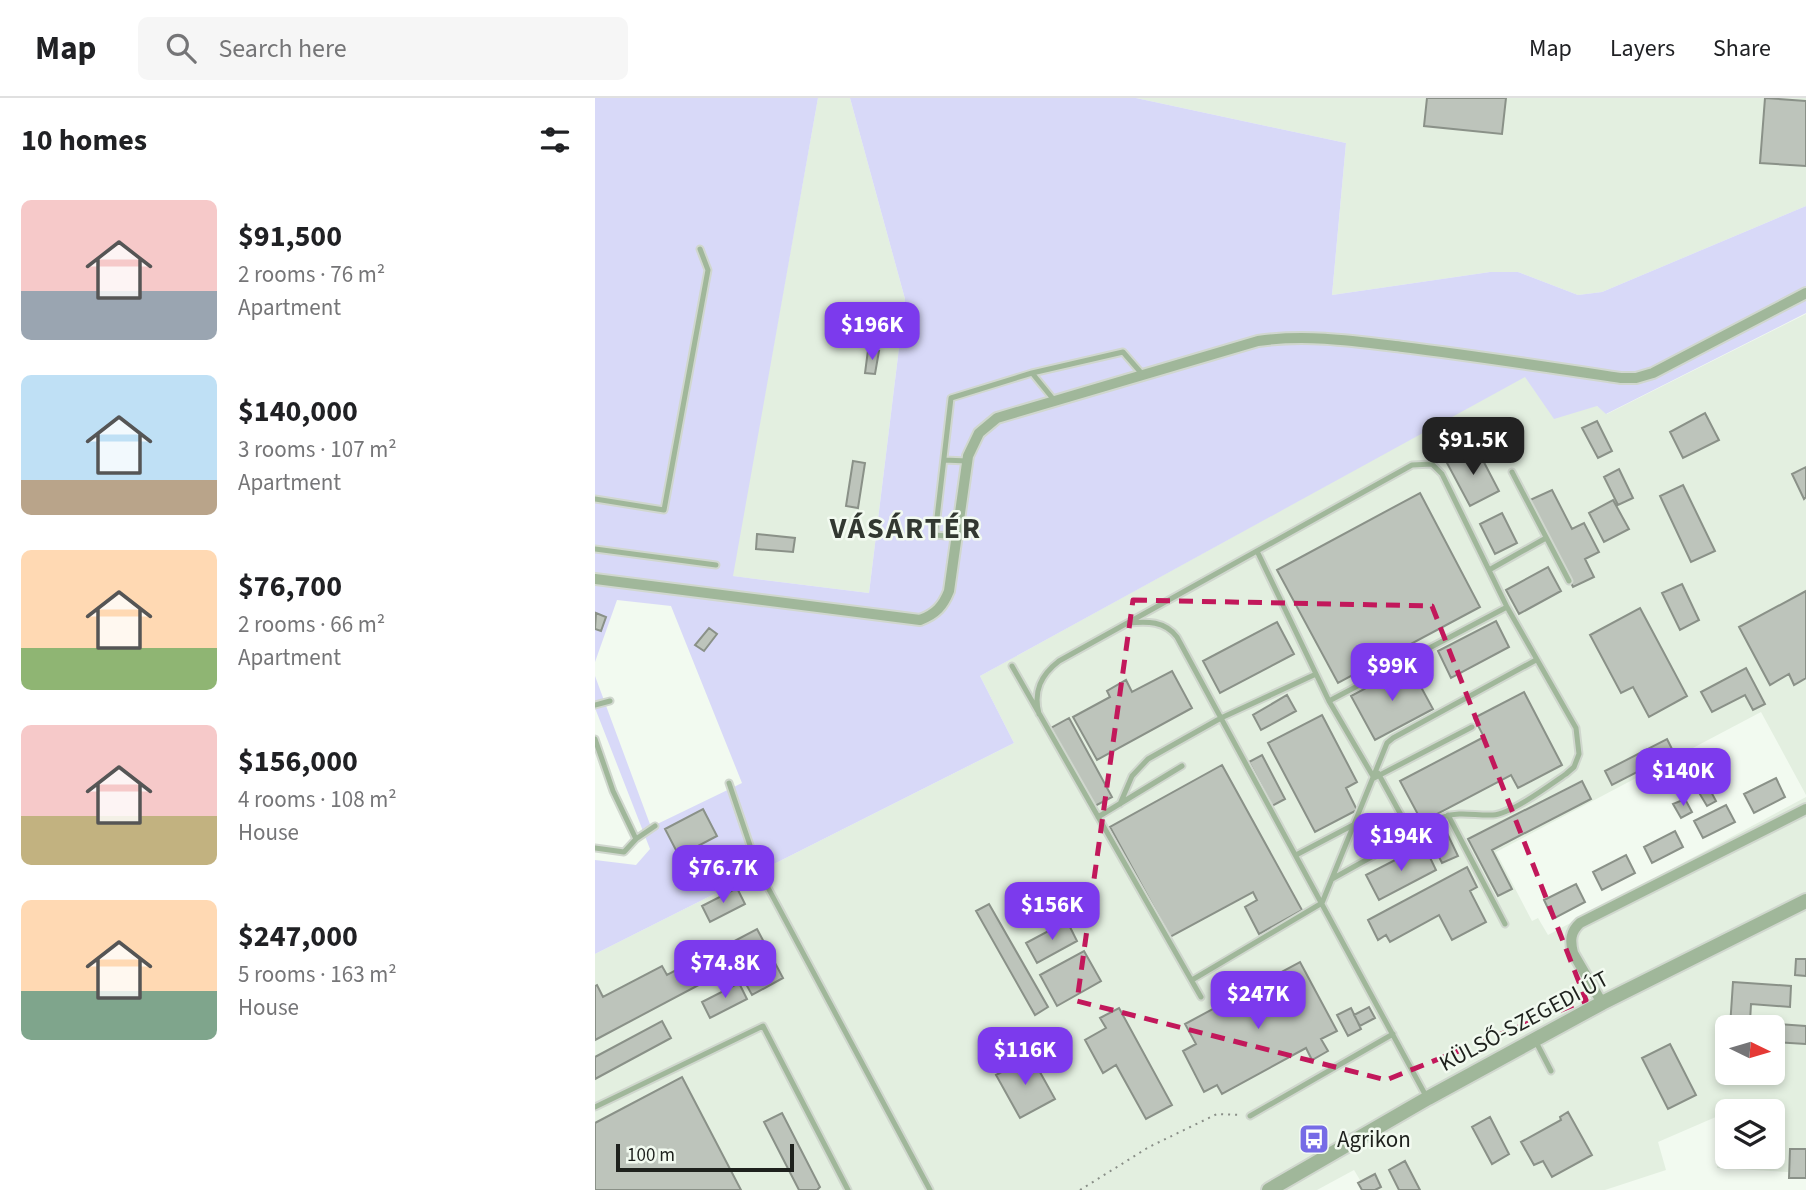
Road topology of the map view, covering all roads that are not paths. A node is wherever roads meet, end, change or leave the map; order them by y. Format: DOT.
graph roads {
  1 [pos="700,249"];
  2 [pos="1806,293"];
  3 [pos="1032,373"];
  4 [pos="1143,375"];
  5 [pos="1054,400"];
  6 [pos="944,460"];
  7 [pos="967,461"];
  8 [pos="1512,472"];
  9 [pos="595,499"];
  10 [pos="957,537"];
  11 [pos="1546,538"];
  12 [pos="595,549"];
  13 [pos="1257,551"];
  14 [pos="716,565"];
  15 [pos="1489,570"];
  16 [pos="595,579"];
  17 [pos="1569,581"];
  18 [pos="1507,607"];
  19 [pos="1126,624"];
  20 [pos="1536,660"];
  21 [pos="1012,667"];
  22 [pos="1316,674"];
  23 [pos="610,701"];
  24 [pos="1329,701"];
  25 [pos="595,705"];
  26 [pos="1039,714"];
  27 [pos="1221,718"];
  28 [pos="1472,727"];
  29 [pos="595,739"];
  30 [pos="1182,766"];
  31 [pos="1377,774"];
  32 [pos="729,783"];
  33 [pos="1120,804"];
  34 [pos="1806,809"];
  35 [pos="1448,815"];
  36 [pos="1098,817"];
  37 [pos="1355,824"];
  38 [pos="655,826"];
  39 [pos="1412,835"];
  40 [pos="636,839"];
  41 [pos="595,848"];
  42 [pos="1296,855"];
  43 [pos="1332,879"];
  44 [pos="1806,901"];
  45 [pos="1322,903"];
  46 [pos="1505,924"];
  47 [pos="1192,980"];
  48 [pos="1201,997"];
  49 [pos="1602,1003"];
  50 [pos="1393,1034"];
  51 [pos="1535,1040"];
  52 [pos="1551,1071"];
  53 [pos="1427,1098"];
  54 [pos="595,1107"];
  55 [pos="1250,1116"];
  56 [pos="848,1190"];
  57 [pos="929,1190"];
  58 [pos="1269,1190"];
  1 -- 9 [label="lane"];
  2 -- 4 [label="street"];
  3 -- 4 [label="lane"];
  3 -- 5 [label="lane"];
  3 -- 6 [label="lane"];
  4 -- 5 [label="street"];
  5 -- 7 [label="street"];
  6 -- 7 [label="lane"];
  6 -- 10 [label="lane"];
  7 -- 10 [label="street"];
  8 -- 11 [label="lane"];
  10 -- 16 [label="street"];
  11 -- 15 [label="lane"];
  11 -- 17 [label="lane"];
  12 -- 14 [label="lane"];
  13 -- 15 [label="lane"];
  13 -- 19 [label="lane"];
  13 -- 22 [label="lane"];
  15 -- 18 [label="lane"];
  18 -- 20 [label="lane"];
  18 -- 24 [label="lane"];
  19 -- 26 [label="lane"];
  19 -- 27 [label="lane"];
  20 -- 31 [label="lane"];
  20 -- 35 [label="lane"];
  21 -- 26 [label="lane"];
  22 -- 24 [label="lane"];
  22 -- 27 [label="lane"];
  23 -- 25 [label="lane"];
  24 -- 31 [label="lane"];
  26 -- 36 [label="lane"];
  27 -- 33 [label="lane"];
  27 -- 42 [label="lane"];
  28 -- 31 [label="lane"];
  29 -- 40 [label="lane"];
  30 -- 33 [label="lane"];
  31 -- 37 [label="lane"];
  31 -- 39 [label="lane"];
  32 -- 57 [label="lane"];
  33 -- 36 [label="lane"];
  34 -- 49 [label="street"];
  35 -- 39 [label="lane"];
  35 -- 46 [label="lane"];
  36 -- 47 [label="lane"];
  37 -- 42 [label="lane"];
  37 -- 43 [label="lane"];
  38 -- 40 [label="lane"];
  39 -- 43 [label="lane"];
  40 -- 41 [label="lane"];
  42 -- 45 [label="lane"];
  43 -- 45 [label="lane"];
  44 -- 49 [label="street, KÜLSŐ-SZEGEDI ÚT"];
  45 -- 47 [label="lane"];
  45 -- 50 [label="lane"];
  47 -- 48 [label="lane"];
  49 -- 51 [label="street, KÜLSŐ-SZEGEDI ÚT"];
  50 -- 53 [label="lane"];
  50 -- 55 [label="lane"];
  51 -- 52 [label="lane"];
  51 -- 53 [label="street, KÜLSŐ-SZEGEDI ÚT"];
  53 -- 58 [label="street, KÜLSŐ-SZEGEDI ÚT"];
  54 -- 56 [label="lane"];
}
